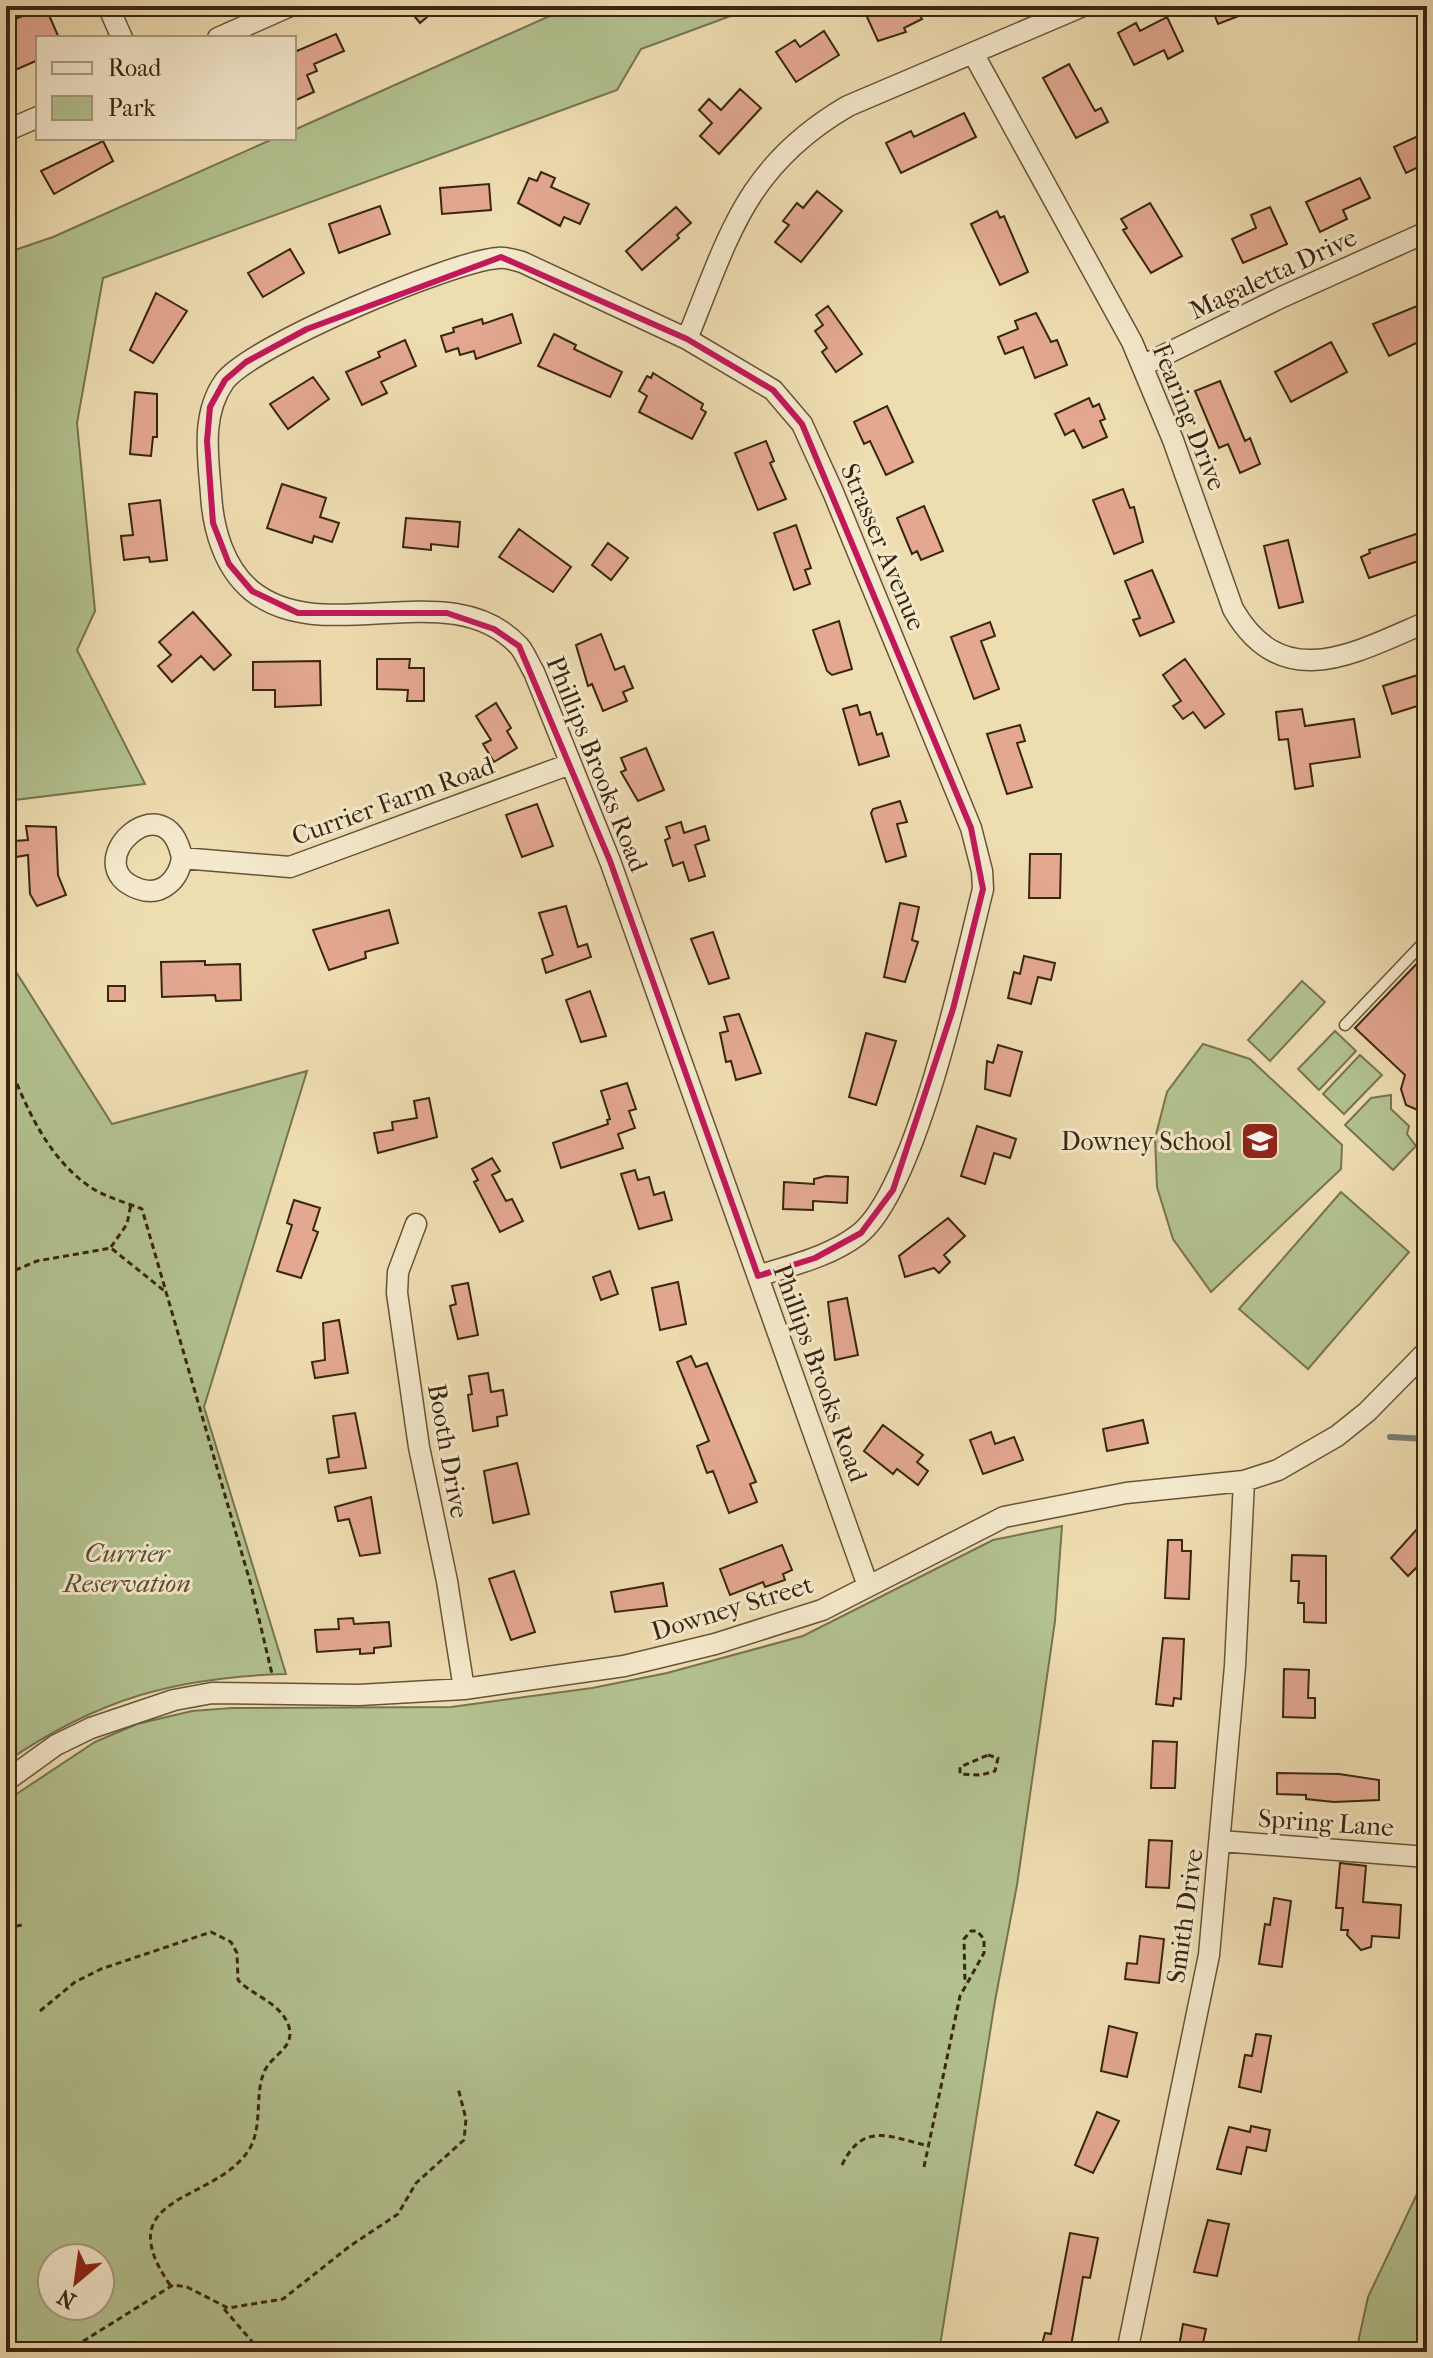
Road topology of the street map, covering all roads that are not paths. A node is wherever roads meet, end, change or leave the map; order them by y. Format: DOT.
graph roads {
  1 [pos="108,6"];
  2 [pos="290,6"];
  3 [pos="1083,6"];
  4 [pos="121,36"];
  5 [pos="222,36"];
  6 [pos="974,55"];
  7 [pos="36,118"];
  8 [pos="6,131"];
  9 [pos="1427,232"];
  10 [pos="687,339"];
  11 [pos="1142,366"];
  12 [pos="1427,622"];
  13 [pos="570,764"];
  14 [pos="182,858"];
  15 [pos="1427,939"];
  16 [pos="1345,1025"];
  17 [pos="416,1224"];
  18 [pos="758,1276"];
  19 [pos="1427,1351"];
  20 [pos="1244,1481"];
  21 [pos="868,1586"];
  22 [pos="464,1689"];
  23 [pos="6,1781"];
  24 [pos="1221,1841"];
  25 [pos="1427,1857"];
  26 [pos="1127,2352"];
  1 -- 4 [label="street"];
  2 -- 5 [label="street"];
  3 -- 6 [label="street"];
  6 -- 10 [label="street"];
  6 -- 11 [label="street, Fearing Drive"];
  7 -- 8 [label="street"];
  9 -- 11 [label="street, Magaletta Drive"];
  10 -- 13 [label="street, Phillips Brooks Road"];
  10 -- 18 [label="street, Strasser Avenue"];
  11 -- 12 [label="street, Fearing Drive"];
  13 -- 14 [label="street, Currier Farm Road"];
  13 -- 18 [label="street, Phillips Brooks Road"];
  15 -- 16 [label="lane"];
  17 -- 22 [label="street, Booth Drive"];
  18 -- 21 [label="street, Phillips Brooks Road"];
  19 -- 20 [label="street, Downey Street"];
  20 -- 21 [label="street, Downey Street"];
  20 -- 24 [label="street, Smith Drive"];
  21 -- 22 [label="street, Downey Street"];
  22 -- 23 [label="street, Downey Street"];
  24 -- 25 [label="street, Spring Lane"];
  24 -- 26 [label="street, Smith Drive"];
}
